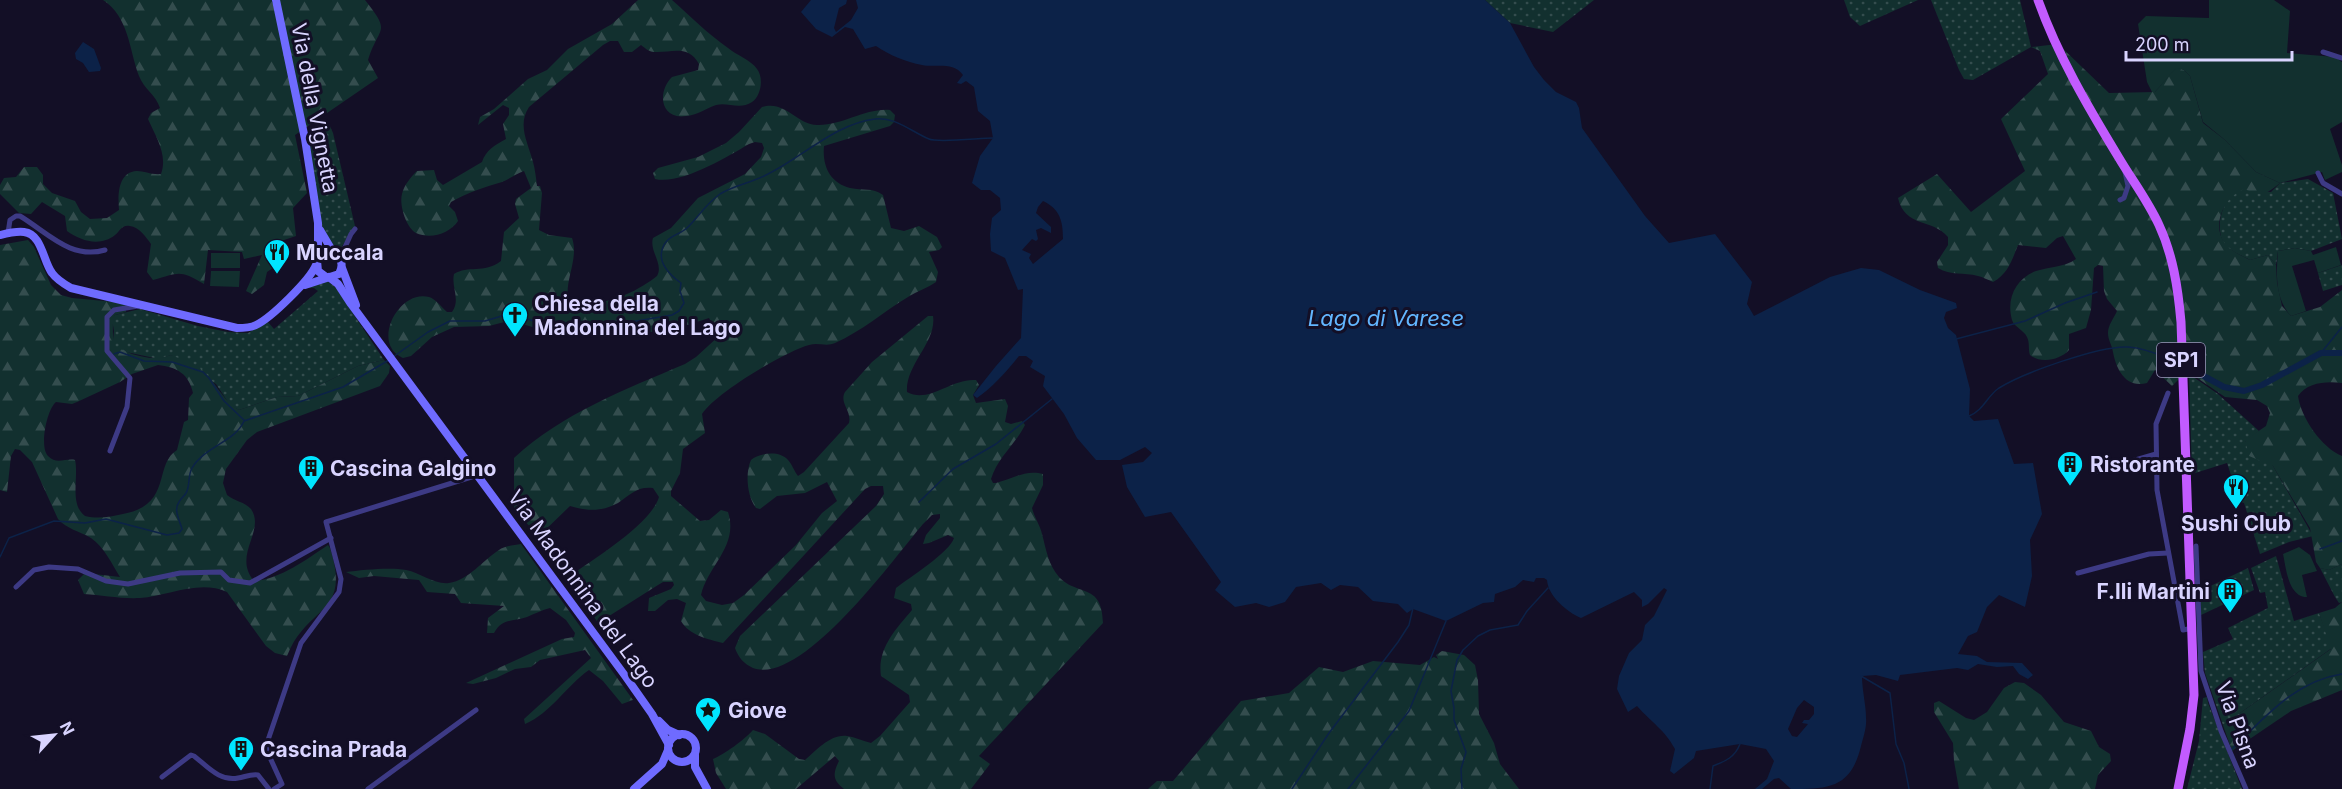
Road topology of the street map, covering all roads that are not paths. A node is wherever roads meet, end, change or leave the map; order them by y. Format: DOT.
graph roads {
  1 [pos="276,0"];
  2 [pos="2038,0"];
  3 [pos="2323,52"];
  4 [pos="2342,58"];
  5 [pos="2123,164"];
  6 [pos="2318,173"];
  7 [pos="2342,194"];
  8 [pos="2120,200"];
  9 [pos="318,223"];
  10 [pos="356,229"];
  11 [pos="4,234"];
  12 [pos="105,250"];
  13 [pos="333,252"];
  14 [pos="340,258"];
  15 [pos="317,261"];
  16 [pos="342,268"];
  17 [pos="328,277"];
  18 [pos="299,288"];
  19 [pos="143,305"];
  20 [pos="361,317"];
  21 [pos="2168,393"];
  22 [pos="110,451"];
  23 [pos="2156,454"];
  24 [pos="2094,472"];
  25 [pos="477,475"];
  26 [pos="331,538"];
  27 [pos="2196,546"];
  28 [pos="2168,553"];
  29 [pos="2078,573"];
  30 [pos="16,587"];
  31 [pos="2188,629"];
  32 [pos="476,710"];
  33 [pos="652,714"];
  34 [pos="679,735"];
  35 [pos="668,748"];
  36 [pos="695,755"];
  37 [pos="680,762"];
  38 [pos="662,764"];
  39 [pos="162,777"];
  40 [pos="269,789"];
  41 [pos="274,789"];
  42 [pos="369,789"];
  43 [pos="634,789"];
  44 [pos="2176,789"];
  45 [pos="2246,789"];
  1 -- 9 [label="main road, Via della Vignetta"];
  2 -- 5 [label="main road, SP1"];
  3 -- 4 [label="street"];
  5 -- 8 [label="street"];
  5 -- 31 [label="main road, SP1"];
  6 -- 7 [label="street"];
  9 -- 13 [label="main road, Via della Vignetta"];
  9 -- 15 [label="main road, Via della Vignetta"];
  10 -- 14 [label="street"];
  11 -- 12 [label="street"];
  11 -- 19 [label="main road"];
  13 -- 14 [label="main road"];
  13 -- 15 [label="main road"];
  14 -- 16 [label="main road"];
  15 -- 17 [label="main road"];
  15 -- 18 [label="main road"];
  16 -- 17 [label="main road"];
  16 -- 20 [label="main road"];
  17 -- 18 [label="main road"];
  17 -- 20 [label="main road"];
  18 -- 19 [label="main road"];
  19 -- 22 [label="street"];
  20 -- 25 [label="main road, Via Madonnina del Lago"];
  21 -- 23 [label="street"];
  23 -- 24 [label="street"];
  23 -- 28 [label="street"];
  25 -- 26 [label="street"];
  25 -- 33 [label="main road, Via Madonnina del Lago"];
  26 -- 30 [label="street"];
  26 -- 41 [label="street"];
  27 -- 45 [label="street, Via Pisna"];
  28 -- 29 [label="street"];
  28 -- 31 [label="street"];
  31 -- 44 [label="main road, SP1"];
  32 -- 42 [label="street"];
  33 -- 34 [label="main road, Via Madonnina del Lago"];
  33 -- 35 [label="main road, Via Madonnina del Lago"];
  34 -- 35 [label="main road"];
  34 -- 36 [label="main road"];
  35 -- 37 [label="main road"];
  35 -- 38 [label="main road"];
  36 -- 37 [label="main road"];
  36 -- 37 [label="main road"];
  37 -- 38 [label="main road"];
  38 -- 43 [label="main road"];
  39 -- 40 [label="street"];
}
